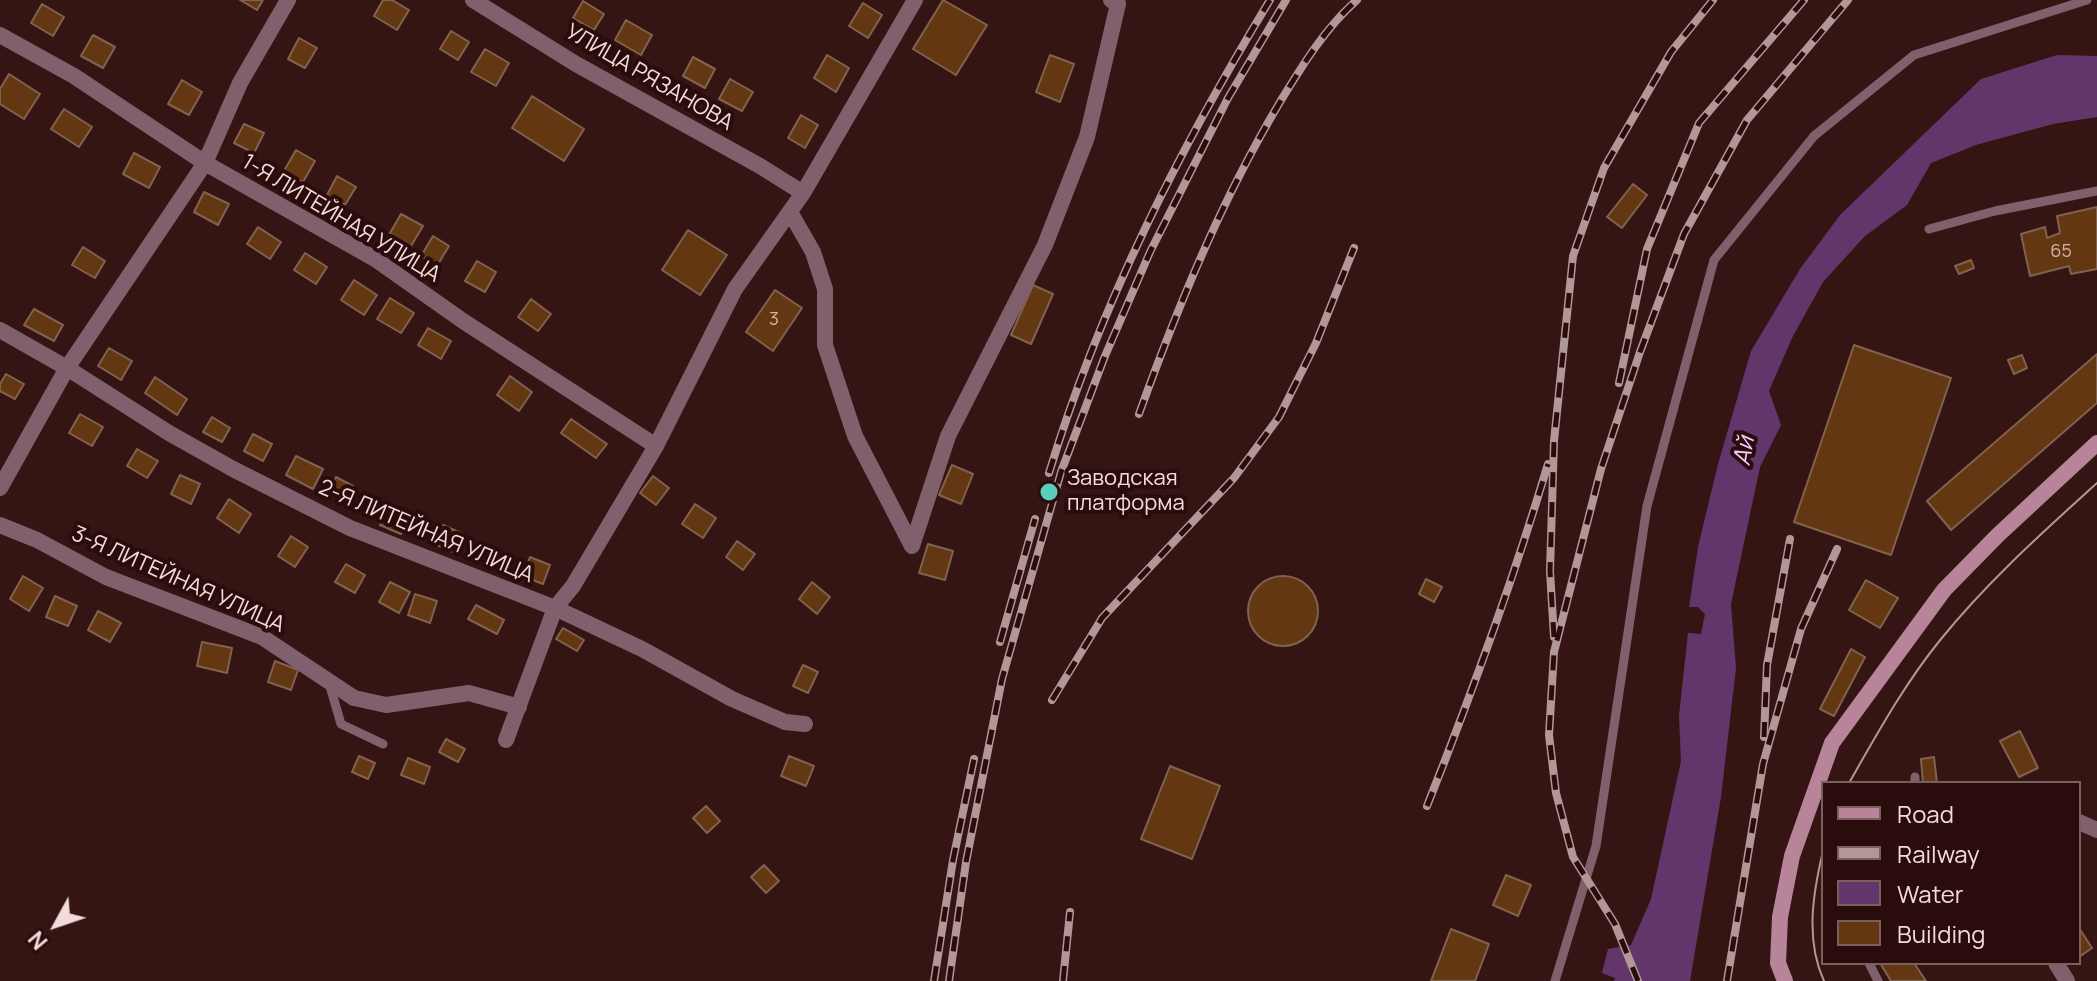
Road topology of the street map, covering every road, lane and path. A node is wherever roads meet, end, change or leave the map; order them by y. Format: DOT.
graph roads {
  1 [pos="288,0"];
  2 [pos="473,0"];
  3 [pos="915,0"];
  4 [pos="1111,0"];
  5 [pos="2087,0"];
  6 [pos="0,35"];
  7 [pos="205,163"];
  8 [pos="2097,191"];
  9 [pos="803,193"];
  10 [pos="790,212"];
  11 [pos="1929,229"];
  12 [pos="0,330"];
  13 [pos="67,368"];
  14 [pos="2097,443"];
  15 [pos="656,446"];
  16 [pos="0,488"];
  17 [pos="0,525"];
  18 [pos="555,608"];
  19 [pos="328,680"];
  20 [pos="519,707"];
  21 [pos="805,724"];
  22 [pos="506,740"];
  23 [pos="383,744"];
  24 [pos="1778,963"];
  25 [pos="1555,981"];
  26 [pos="1774,981"];
  27 [pos="1785,981"];
  1 -- 7 [label="street"];
  2 -- 9 [label="street, УЛИЦА РЯЗАНОВА"];
  3 -- 9 [label="street"];
  4 -- 10 [label="street"];
  5 -- 25 [label="lane"];
  6 -- 7 [label="street, 1-Я ЛИТЕЙНАЯ УЛИЦА"];
  7 -- 13 [label="street"];
  7 -- 15 [label="street, 1-Я ЛИТЕЙНАЯ УЛИЦА"];
  8 -- 11 [label="lane"];
  9 -- 10 [label="street"];
  10 -- 15 [label="street"];
  12 -- 13 [label="street, 2-Я ЛИТЕЙНАЯ УЛИЦА"];
  13 -- 16 [label="street"];
  13 -- 18 [label="street, 2-Я ЛИТЕЙНАЯ УЛИЦА"];
  14 -- 24 [label="main road"];
  15 -- 18 [label="street"];
  17 -- 19 [label="street, 3-Я ЛИТЕЙНАЯ УЛИЦА"];
  18 -- 20 [label="street"];
  18 -- 21 [label="street, 2-Я ЛИТЕЙНАЯ УЛИЦА"];
  19 -- 20 [label="street, 3-Я ЛИТЕЙНАЯ УЛИЦА"];
  19 -- 23 [label="lane"];
  20 -- 22 [label="street"];
  24 -- 26 [label="lane"];
  24 -- 27 [label="main road"];
}
